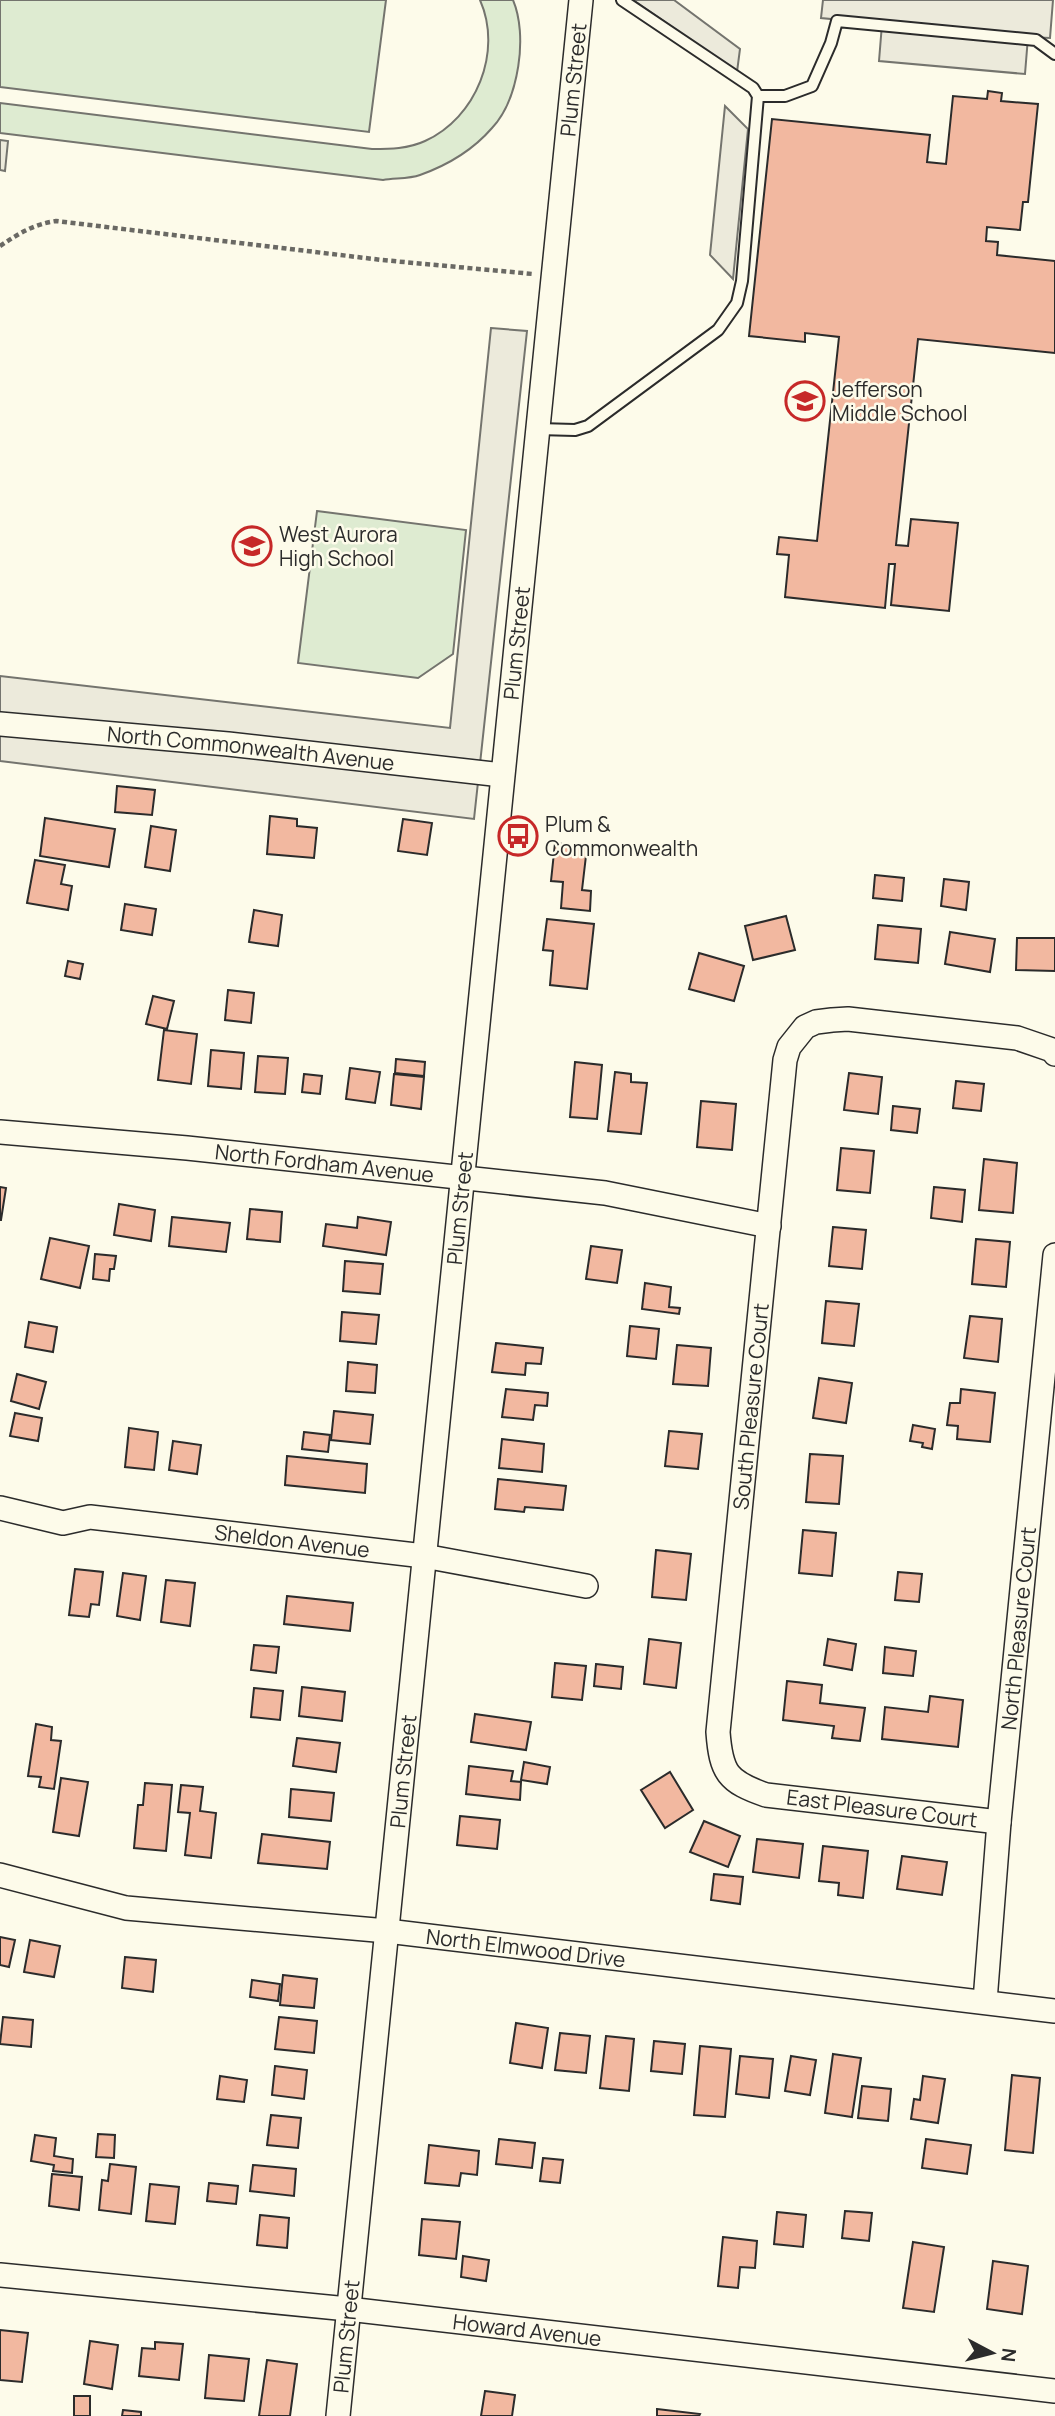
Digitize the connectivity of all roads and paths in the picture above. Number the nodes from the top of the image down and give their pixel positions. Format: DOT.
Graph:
graph roads {
  1 [pos="581,0"];
  2 [pos="622,0"];
  3 [pos="1055,54"];
  4 [pos="758,96"];
  5 [pos="0,246"];
  6 [pos="536,274"];
  7 [pos="537,429"];
  8 [pos="0,724"];
  9 [pos="502,775"];
  10 [pos="1055,1054"];
  11 [pos="0,1132"];
  12 [pos="462,1177"];
  13 [pos="769,1226"];
  14 [pos="1055,1255"];
  15 [pos="0,1508"];
  16 [pos="424,1556"];
  17 [pos="586,1586"];
  18 [pos="766,1795"];
  19 [pos="999,1822"];
  20 [pos="0,1875"];
  21 [pos="387,1931"];
  22 [pos="985,2001"];
  23 [pos="1055,2011"];
  24 [pos="0,2275"];
  25 [pos="348,2309"];
  26 [pos="1055,2391"];
  27 [pos="338,2416"];
  1 -- 7 [label="street, Plum Street"];
  2 -- 4 [label="lane"];
  3 -- 4 [label="lane"];
  4 -- 7 [label="lane"];
  5 -- 6 [label="path"];
  7 -- 9 [label="street, Plum Street"];
  8 -- 9 [label="street, North Commonwealth Avenue"];
  9 -- 12 [label="street, Plum Street"];
  10 -- 13 [label="street, South Pleasure Court"];
  11 -- 12 [label="street, North Fordham Avenue"];
  12 -- 13 [label="street, North Fordham Avenue"];
  12 -- 16 [label="street, Plum Street"];
  13 -- 18 [label="street, South Pleasure Court"];
  14 -- 19 [label="street, North Pleasure Court"];
  15 -- 16 [label="street, Sheldon Avenue"];
  16 -- 17 [label="street, Sheldon Avenue"];
  16 -- 21 [label="street, Plum Street"];
  18 -- 19 [label="street, East Pleasure Court"];
  19 -- 22 [label="street, North Pleasure Court"];
  20 -- 21 [label="street, North Elmwood Drive"];
  21 -- 22 [label="street, North Elmwood Drive"];
  21 -- 25 [label="street, Plum Street"];
  22 -- 23 [label="street, North Elmwood Drive"];
  24 -- 25 [label="street, Howard Avenue"];
  25 -- 26 [label="street, Howard Avenue"];
  25 -- 27 [label="street, Plum Street"];
}
